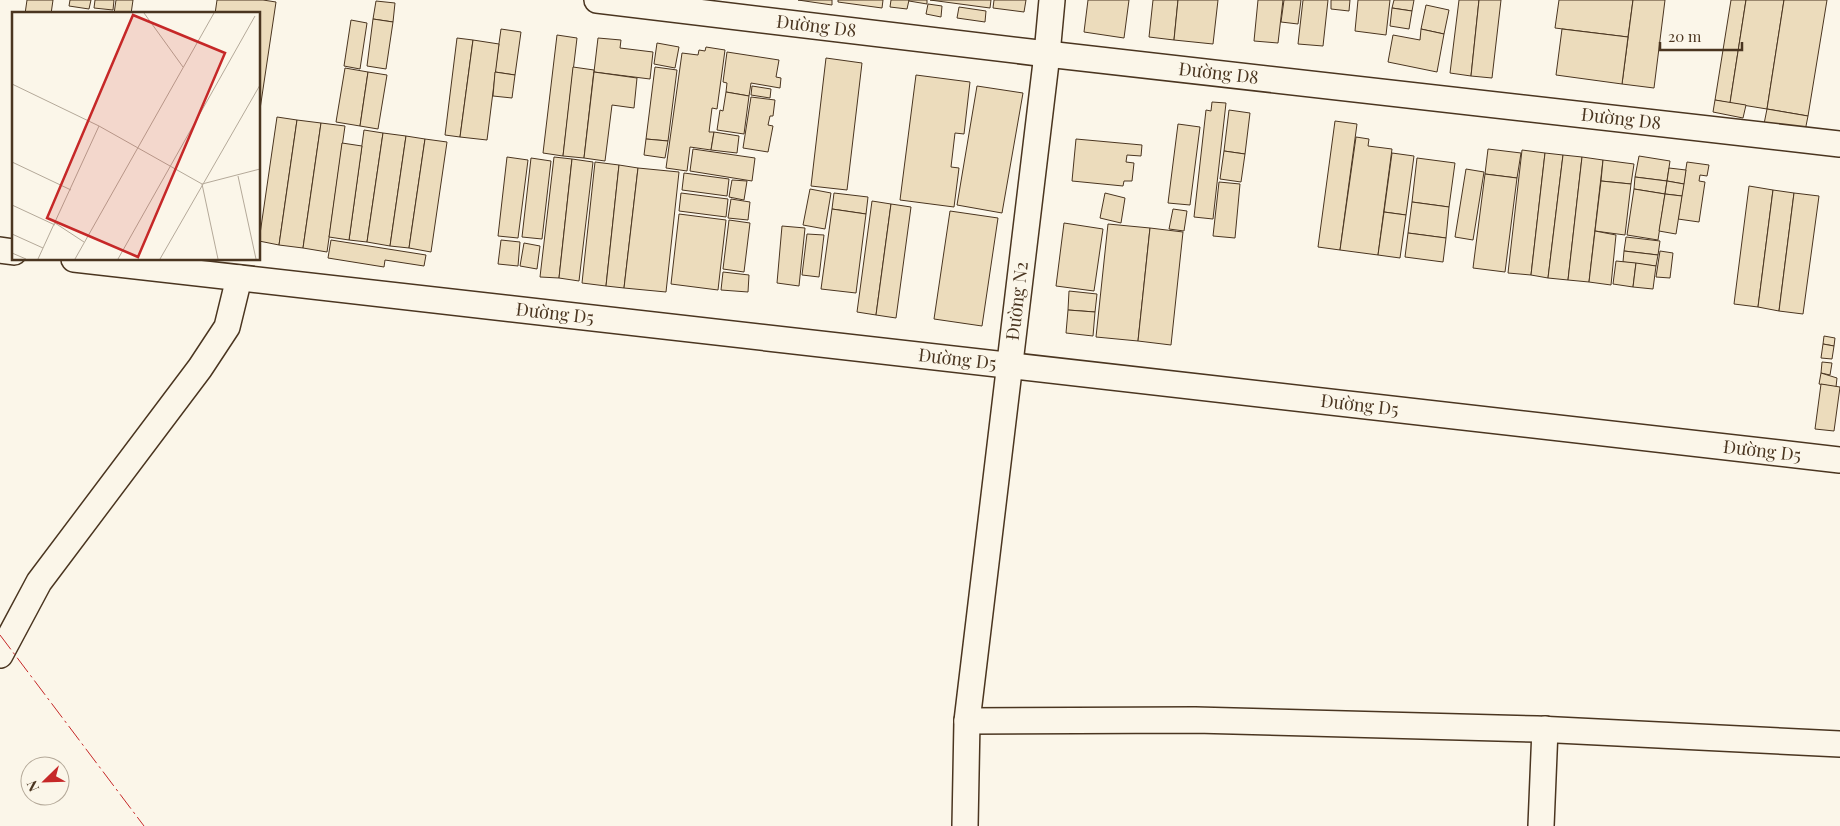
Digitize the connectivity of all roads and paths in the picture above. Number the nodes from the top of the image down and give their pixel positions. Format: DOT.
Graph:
graph roads {
  1 [pos="597,0"];
  2 [pos="1052,0"];
  3 [pos="1047,54"];
  4 [pos="1840,144"];
  5 [pos="83,260"];
  6 [pos="239,278"];
  7 [pos="1009,366"];
  8 [pos="1840,460"];
  9 [pos="0,655"];
  10 [pos="967,721"];
  11 [pos="1545,729"];
  12 [pos="1840,744"];
  13 [pos="965,826"];
  14 [pos="1541,826"];
  1 -- 3 [label="street, Đường D8"];
  2 -- 3 [label="street, Đường N2"];
  3 -- 4 [label="street, Đường D8"];
  3 -- 7 [label="street, Đường N2"];
  5 -- 6 [label="street, Đường D5"];
  6 -- 7 [label="street, Đường D5"];
  6 -- 9 [label="street"];
  7 -- 8 [label="street, Đường D5"];
  7 -- 10 [label="street, Đường N2"];
  10 -- 11 [label="street"];
  10 -- 13 [label="street, Đường N2"];
  11 -- 12 [label="street"];
  11 -- 14 [label="street"];
}
